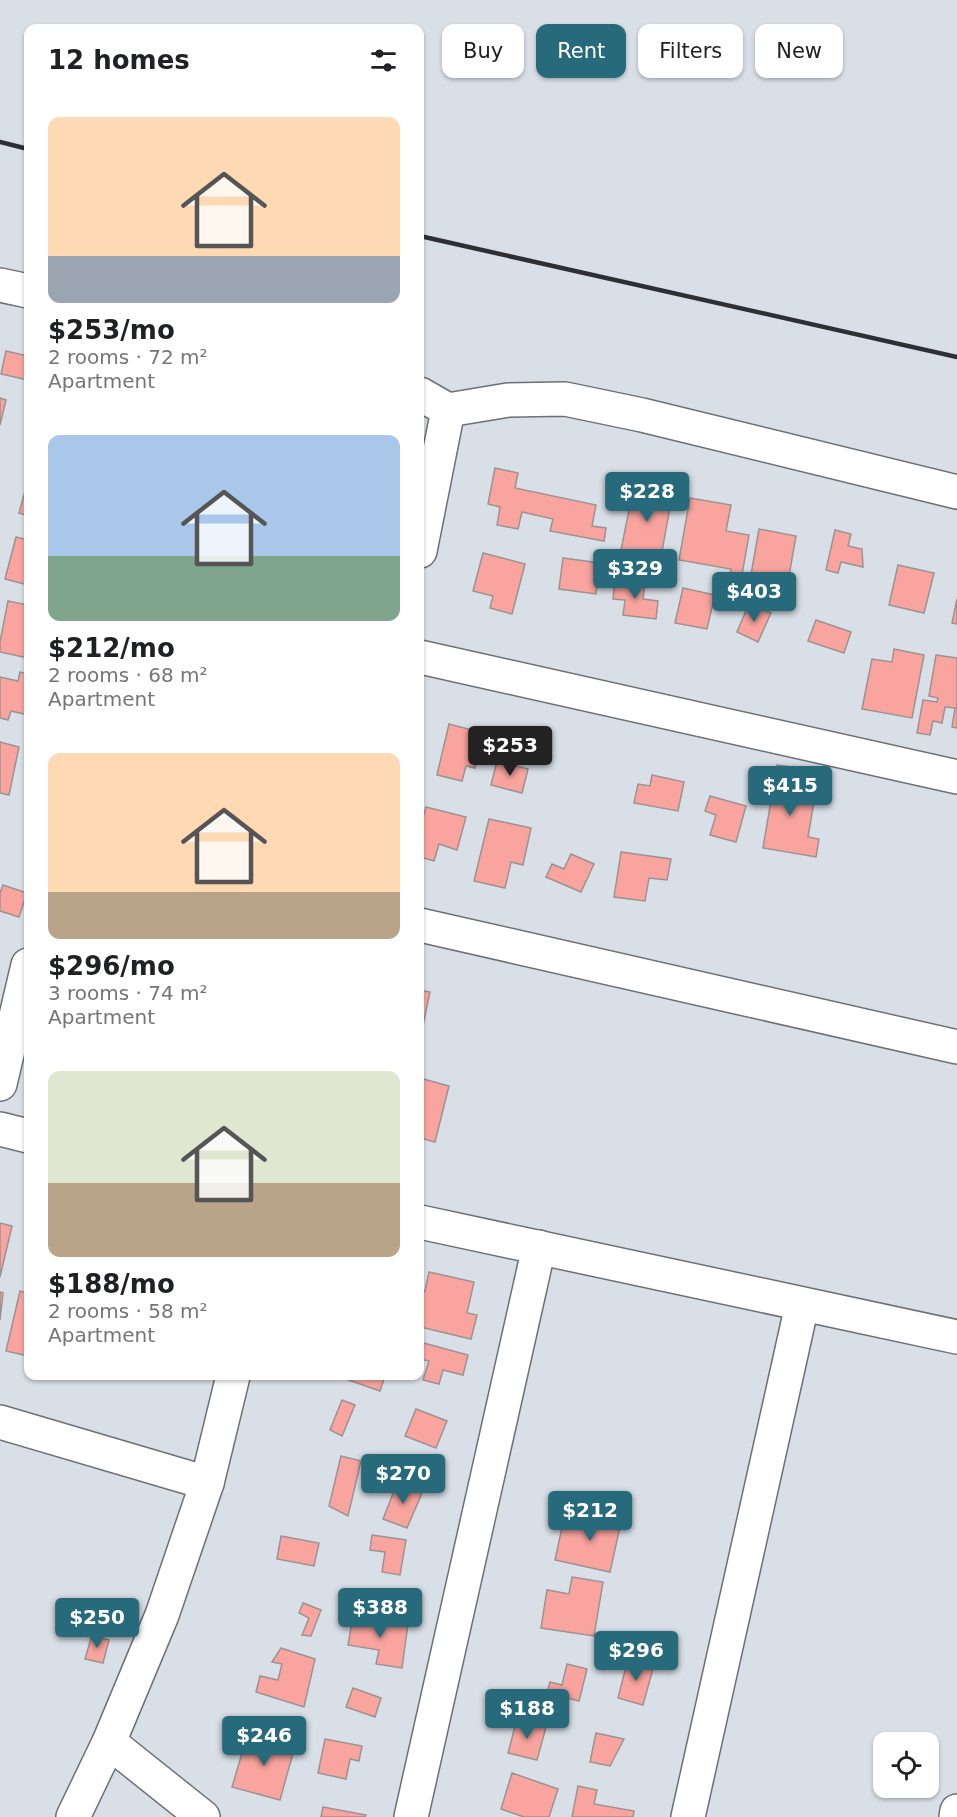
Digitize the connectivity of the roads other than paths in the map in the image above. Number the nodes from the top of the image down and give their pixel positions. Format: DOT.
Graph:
graph roads {
  1 [pos="0,285"];
  2 [pos="24,290"];
  3 [pos="424,396"];
  4 [pos="448,410"];
  5 [pos="957,492"];
  6 [pos="424,531"];
  7 [pos="424,658"];
  8 [pos="957,777"];
  9 [pos="424,926"];
  10 [pos="24,981"];
  11 [pos="957,1047"];
  12 [pos="0,1084"];
  13 [pos="0,1129"];
  14 [pos="24,1135"];
  15 [pos="424,1223"];
  16 [pos="539,1247"];
  17 [pos="802,1305"];
  18 [pos="957,1337"];
  19 [pos="232,1380"];
  20 [pos="0,1422"];
  21 [pos="207,1483"];
  22 [pos="109,1742"];
  23 [pos="957,1811"];
  24 [pos="72,1817"];
  25 [pos="203,1817"];
  26 [pos="411,1817"];
  27 [pos="688,1817"];
  28 [pos="956,1817"];
  1 -- 2 [label="street"];
  3 -- 4 [label="street"];
  4 -- 5 [label="street"];
  4 -- 6 [label="street"];
  7 -- 8 [label="street"];
  9 -- 11 [label="street"];
  10 -- 12 [label="street"];
  13 -- 14 [label="street"];
  15 -- 16 [label="street"];
  16 -- 17 [label="street"];
  16 -- 26 [label="street"];
  17 -- 18 [label="street"];
  17 -- 27 [label="street"];
  19 -- 21 [label="street"];
  20 -- 21 [label="street"];
  21 -- 22 [label="street"];
  22 -- 24 [label="street"];
  22 -- 25 [label="street"];
  23 -- 28 [label="street"];
}
